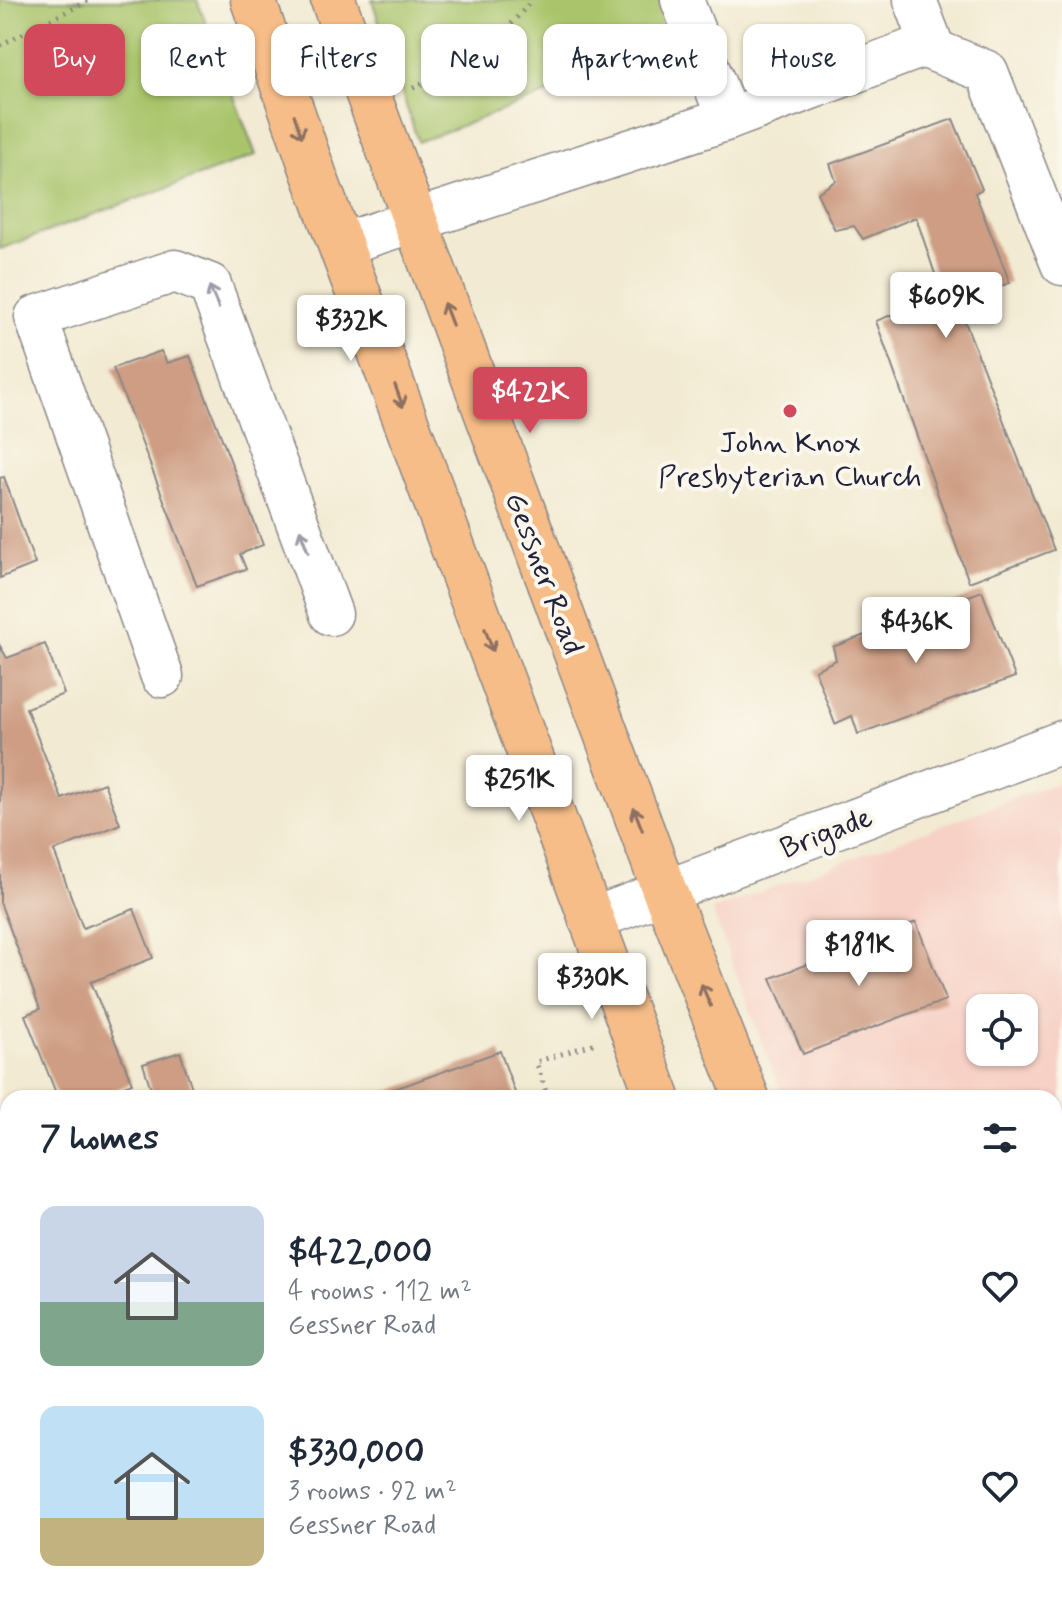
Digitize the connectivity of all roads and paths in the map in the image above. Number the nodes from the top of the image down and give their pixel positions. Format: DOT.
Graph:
graph roads {
  1 [pos="90,0"];
  2 [pos="253,0"];
  3 [pos="333,0"];
  4 [pos="532,0"];
  5 [pos="682,0"];
  6 [pos="915,0"];
  7 [pos="0,45"];
  8 [pos="934,50"];
  9 [pos="413,88"];
  10 [pos="728,119"];
  11 [pos="413,221"];
  12 [pos="343,244"];
  13 [pos="1062,264"];
  14 [pos="331,614"];
  15 [pos="162,676"];
  16 [pos="1062,742"];
  17 [pos="665,892"];
  18 [pos="590,920"];
  19 [pos="597,1043"];
  20 [pos="545,1090"];
  21 [pos="655,1090"];
  22 [pos="744,1090"];
  1 -- 7 [label="path"];
  2 -- 12 [label="main road, one-way"];
  3 -- 11 [label="main road, Gessner Road"];
  4 -- 9 [label="path"];
  5 -- 10 [label="street"];
  6 -- 8 [label="street"];
  8 -- 10 [label="street"];
  8 -- 13 [label="street"];
  10 -- 11 [label="street"];
  11 -- 12 [label="street"];
  17 -- 11 [label="main road, Gessner Road, one-way"];
  12 -- 18 [label="main road, one-way"];
  14 -- 15 [label="street, one-way"];
  16 -- 17 [label="street, Brigade"];
  17 -- 18 [label="street, Brigade"];
  22 -- 17 [label="main road, Gessner Road, one-way"];
  18 -- 21 [label="main road"];
  19 -- 20 [label="path"];
}
